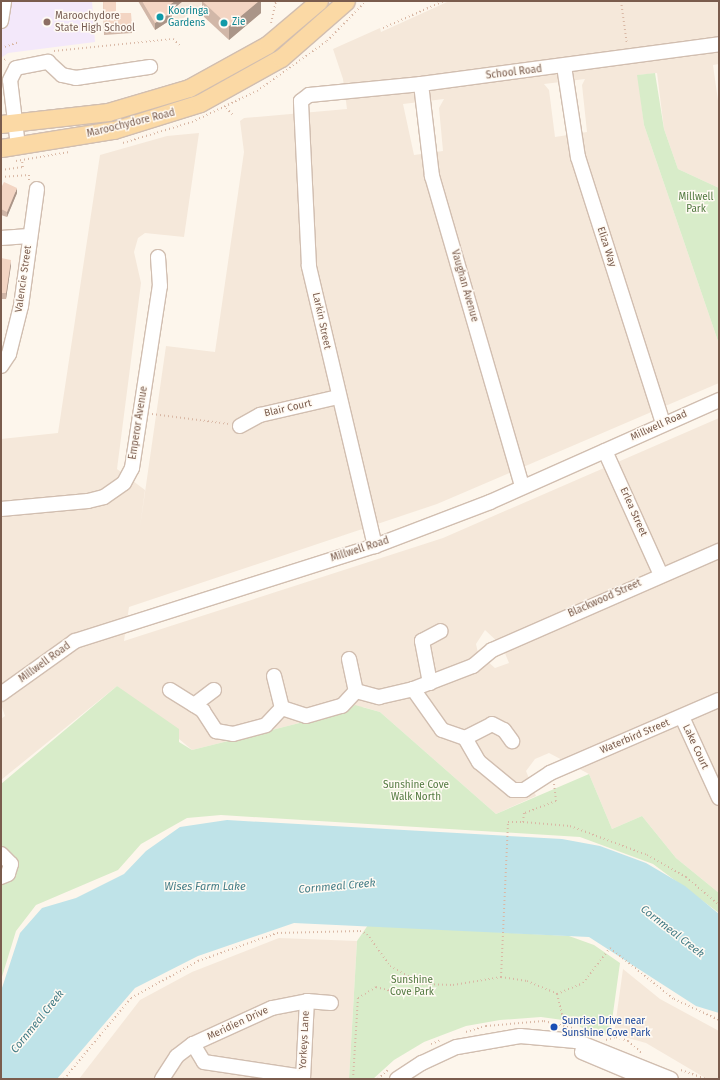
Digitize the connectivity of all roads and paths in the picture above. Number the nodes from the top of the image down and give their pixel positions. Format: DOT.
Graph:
graph roads {
  1 [pos="4,1"];
  2 [pos="276,1"];
  3 [pos="319,1"];
  4 [pos="346,1"];
  5 [pos="444,1"];
  6 [pos="621,1"];
  7 [pos="1,21"];
  8 [pos="271,24"];
  9 [pos="383,28"];
  10 [pos="19,42"];
  11 [pos="719,44"];
  12 [pos="180,45"];
  13 [pos="1,48"];
  14 [pos="47,52"];
  15 [pos="10,57"];
  16 [pos="628,58"];
  17 [pos="1,62"];
  18 [pos="564,66"];
  19 [pos="150,67"];
  20 [pos="6,76"];
  21 [pos="421,84"];
  22 [pos="309,95"];
  23 [pos="226,108"];
  24 [pos="233,115"];
  25 [pos="8,123"];
  26 [pos="14,152"];
  27 [pos="1,170"];
  28 [pos="1,177"];
  29 [pos="37,189"];
  30 [pos="30,236"];
  31 [pos="1,238"];
  32 [pos="158,257"];
  33 [pos="1,366"];
  34 [pos="338,397"];
  35 [pos="719,400"];
  36 [pos="140,413"];
  37 [pos="663,424"];
  38 [pos="240,426"];
  39 [pos="605,451"];
  40 [pos="522,485"];
  41 [pos="1,509"];
  42 [pos="375,546"];
  43 [pos="719,550"];
  44 [pos="660,574"];
  45 [pos="441,631"];
  46 [pos="349,659"];
  47 [pos="274,676"];
  48 [pos="430,683"];
  49 [pos="414,689"];
  50 [pos="170,690"];
  51 [pos="214,690"];
  52 [pos="356,690"];
  53 [pos="1,694"];
  54 [pos="719,700"];
  55 [pos="194,705"];
  56 [pos="282,708"];
  57 [pos="682,717"];
  58 [pos="465,738"];
  59 [pos="512,741"];
  60 [pos="550,773"];
  61 [pos="719,798"];
  62 [pos="523,822"];
  63 [pos="1,854"];
  64 [pos="1,878"];
  65 [pos="719,905"];
  66 [pos="501,977"];
  67 [pos="422,984"];
  68 [pos="557,994"];
  69 [pos="307,1001"];
  70 [pos="331,1003"];
  71 [pos="719,1020"];
  72 [pos="565,1025"];
  73 [pos="535,1037"];
  74 [pos="193,1044"];
  75 [pos="609,1052"];
  76 [pos="303,1078"];
  77 [pos="64,1079"];
  78 [pos="162,1079"];
  79 [pos="353,1079"];
  80 [pos="397,1079"];
  81 [pos="645,1079"];
  82 [pos="671,1079"];
  1 -- 7 [label="street"];
  2 -- 8 [label="path"];
  3 -- 25 [label="main road, Maroochydore Road"];
  4 -- 26 [label="main road, Maroochydore Road"];
  5 -- 9 [label="path"];
  6 -- 16 [label="path"];
  10 -- 13 [label="path"];
  11 -- 16 [label="street, School Road"];
  12 -- 14 [label="path"];
  15 -- 17 [label="path"];
  16 -- 18 [label="street, School Road"];
  18 -- 21 [label="street, School Road"];
  18 -- 37 [label="street, Eliza Way"];
  19 -- 20 [label="street"];
  20 -- 25 [label="street"];
  21 -- 22 [label="street, School Road"];
  21 -- 40 [label="street, Vaughan Avenue"];
  22 -- 34 [label="street, Larkin Street"];
  23 -- 24 [label="path"];
  25 -- 26 [label="street"];
  26 -- 27 [label="path"];
  28 -- 29 [label="path"];
  29 -- 30 [label="street, Valencie Street"];
  30 -- 31 [label="street"];
  30 -- 33 [label="street, Valencie Street"];
  32 -- 36 [label="street, Emperor Avenue"];
  34 -- 38 [label="street, Blair Court"];
  34 -- 42 [label="street, Larkin Street"];
  35 -- 37 [label="street, Millwell Road"];
  36 -- 38 [label="path"];
  36 -- 41 [label="street, Emperor Avenue"];
  37 -- 39 [label="street, Millwell Road"];
  39 -- 40 [label="street, Millwell Road"];
  39 -- 44 [label="street, Erlea Street"];
  40 -- 42 [label="street, Millwell Road"];
  42 -- 53 [label="street, Millwell Road"];
  43 -- 44 [label="street, Blackwood Street"];
  44 -- 48 [label="street, Blackwood Street"];
  45 -- 48 [label="street"];
  46 -- 52 [label="street"];
  47 -- 56 [label="street"];
  48 -- 49 [label="street, Blackwood Street"];
  49 -- 52 [label="street, Blackwood Street"];
  49 -- 58 [label="street"];
  50 -- 55 [label="street"];
  51 -- 55 [label="street"];
  52 -- 56 [label="street"];
  54 -- 57 [label="street, Waterbird Street"];
  55 -- 56 [label="street"];
  57 -- 60 [label="street, Waterbird Street"];
  57 -- 61 [label="street, Lake Court"];
  58 -- 59 [label="street"];
  58 -- 60 [label="street, Waterbird Street"];
  60 -- 62 [label="path"];
  62 -- 65 [label="path"];
  62 -- 66 [label="path"];
  63 -- 64 [label="street"];
  66 -- 67 [label="path"];
  66 -- 68 [label="path"];
  67 -- 77 [label="path"];
  67 -- 79 [label="path"];
  68 -- 71 [label="path"];
  68 -- 72 [label="path"];
  69 -- 70 [label="street, Meridien Drive"];
  69 -- 74 [label="street, Meridien Drive"];
  69 -- 76 [label="street, Yorkeys Lane"];
  73 -- 75 [label="street"];
  73 -- 80 [label="street"];
  73 -- 81 [label="street"];
  74 -- 76 [label="street"];
  74 -- 78 [label="street, Meridien Drive"];
  75 -- 81 [label="street"];
  75 -- 82 [label="street"];
}
